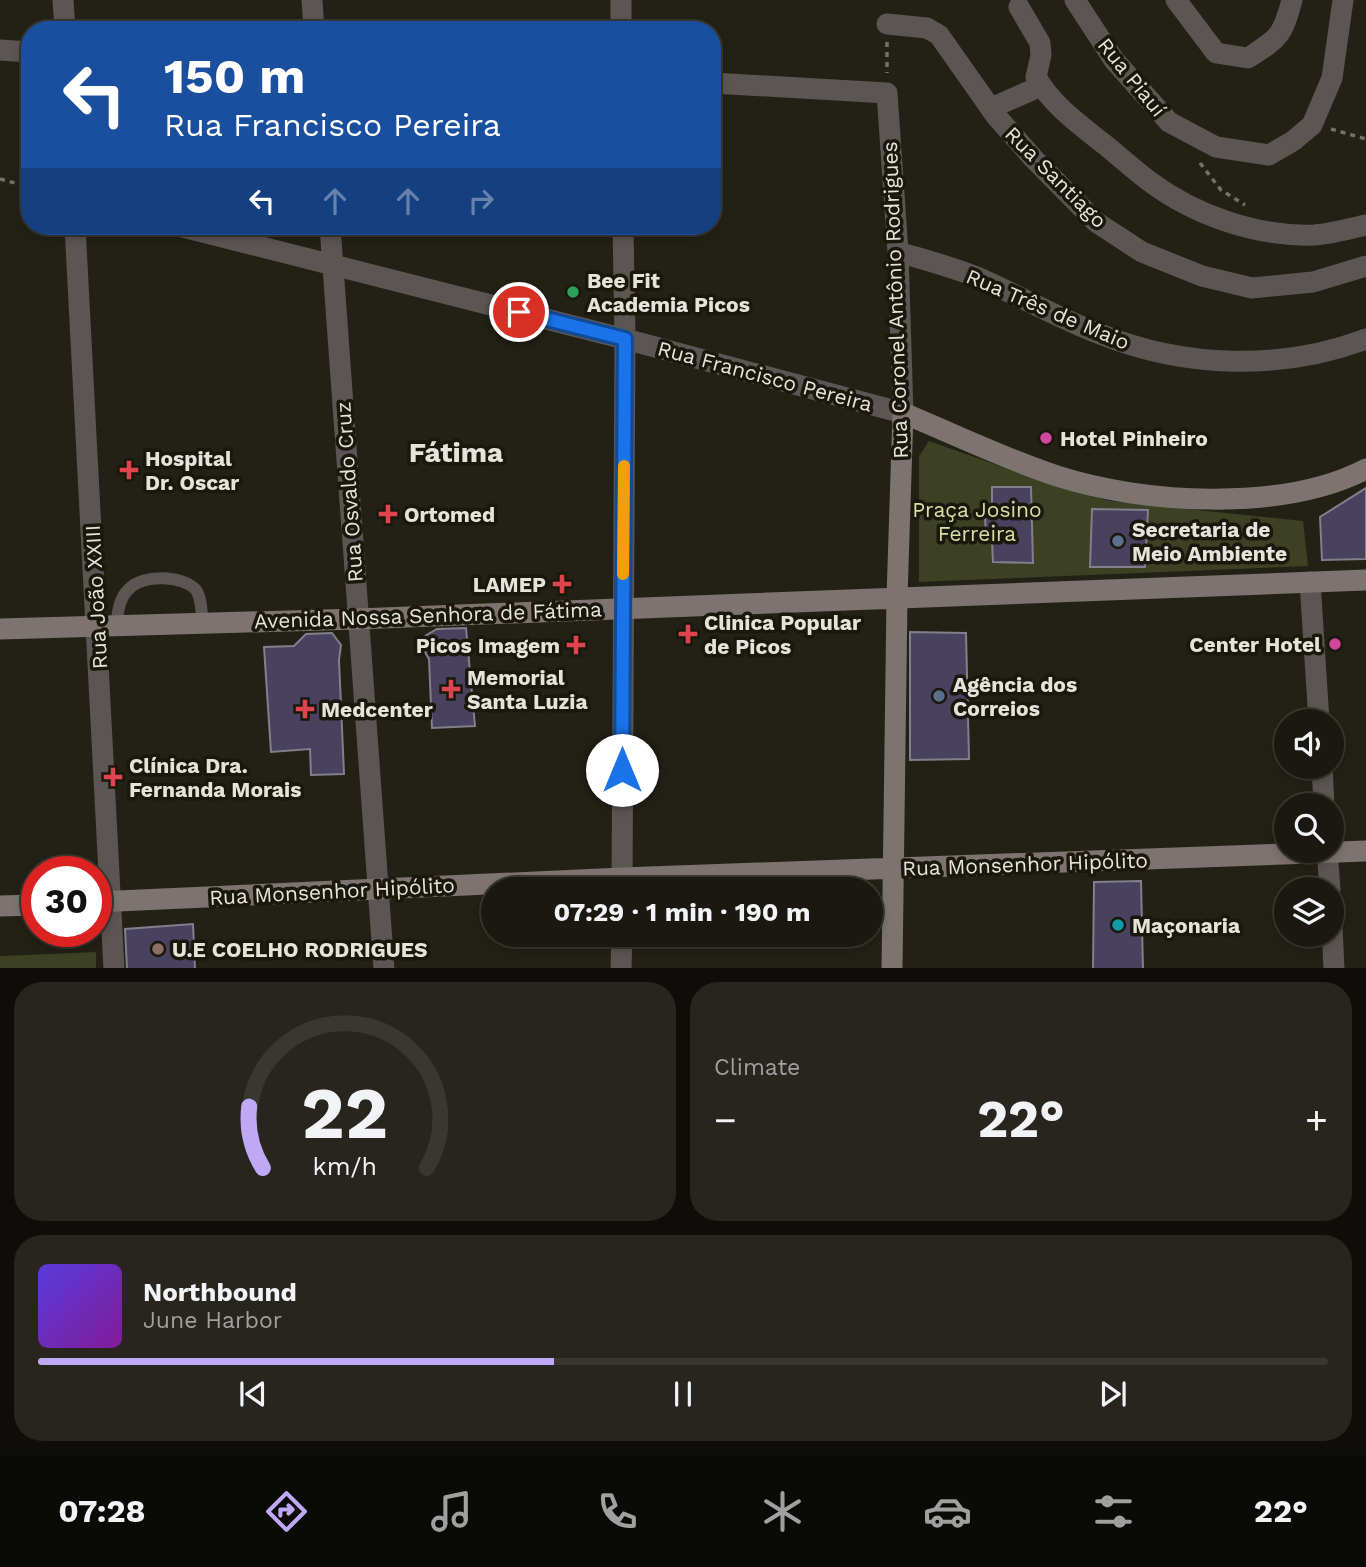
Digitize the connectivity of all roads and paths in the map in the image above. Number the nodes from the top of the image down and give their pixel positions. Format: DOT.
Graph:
graph roads {
  1 [pos="64,0"];
  2 [pos="312,0"];
  3 [pos="621,0"];
  4 [pos="1075,0"];
  5 [pos="1176,0"];
  6 [pos="1292,0"];
  7 [pos="1343,0"];
  8 [pos="1019,7"];
  9 [pos="65,21"];
  10 [pos="313,21"];
  11 [pos="621,21"];
  12 [pos="887,24"];
  13 [pos="0,50"];
  14 [pos="21,51"];
  15 [pos="721,84"];
  16 [pos="1041,86"];
  17 [pos="887,93"];
  18 [pos="991,108"];
  19 [pos="1312,125"];
  20 [pos="1366,139"];
  21 [pos="1196,158"];
  22 [pos="0,179"];
  23 [pos="21,185"];
  24 [pos="1254,211"];
  25 [pos="1366,225"];
  26 [pos="76,235"];
  27 [pos="215,235"];
  28 [pos="331,235"];
  29 [pos="623,235"];
  30 [pos="898,252"];
  31 [pos="333,264"];
  32 [pos="1366,266"];
  33 [pos="625,339"];
  34 [pos="1366,339"];
  35 [pos="903,413"];
  36 [pos="1366,469"];
  37 [pos="1366,580"];
  38 [pos="1310,582"];
  39 [pos="897,597"];
  40 [pos="623,608"];
  41 [pos="357,619"];
  42 [pos="203,623"];
  43 [pos="107,625"];
  44 [pos="0,629"];
  45 [pos="1318,709"];
  46 [pos="1344,851"];
  47 [pos="1366,851"];
  48 [pos="1274,853"];
  49 [pos="104,856"];
  50 [pos="892,870"];
  51 [pos="622,877"];
  52 [pos="747,877"];
  53 [pos="481,886"];
  54 [pos="378,888"];
  55 [pos="112,901"];
  56 [pos="21,905"];
  57 [pos="0,906"];
  58 [pos="111,947"];
  59 [pos="622,947"];
  60 [pos="1333,947"];
  61 [pos="114,968"];
  62 [pos="384,968"];
  63 [pos="621,968"];
  64 [pos="891,968"];
  65 [pos="1334,968"];
  1 -- 9 [label="street"];
  2 -- 10 [label="street"];
  3 -- 11 [label="street"];
  4 -- 19 [label="street, Rua Piauí"];
  5 -- 6 [label="street"];
  7 -- 19 [label="street, Rua Piauí"];
  8 -- 16 [label="street"];
  12 -- 17 [label="path"];
  12 -- 18 [label="street, Rua Santiago"];
  13 -- 14 [label="street"];
  15 -- 17 [label="street"];
  16 -- 18 [label="street"];
  16 -- 25 [label="street"];
  17 -- 30 [label="street, Rua Coronel Antônio Rodrigues"];
  18 -- 32 [label="street, Rua Santiago"];
  19 -- 20 [label="path"];
  21 -- 24 [label="path"];
  22 -- 23 [label="path"];
  26 -- 43 [label="street, Rua João XXIII"];
  27 -- 31 [label="street, Rua Francisco Pereira"];
  28 -- 31 [label="street, Rua Osvaldo Cruz"];
  29 -- 33 [label="street"];
  30 -- 34 [label="street, Rua Três de Maio"];
  30 -- 35 [label="street, Rua Coronel Antônio Rodrigues"];
  31 -- 33 [label="street, Rua Francisco Pereira"];
  31 -- 41 [label="street, Rua Osvaldo Cruz"];
  33 -- 35 [label="street, Rua Francisco Pereira"];
  33 -- 40 [label="street"];
  35 -- 36 [label="street"];
  35 -- 39 [label="street, Rua Coronel Antônio Rodrigues"];
  37 -- 38 [label="street"];
  38 -- 39 [label="street"];
  38 -- 45 [label="street"];
  39 -- 40 [label="street, Avenida Nossa Senhora de Fátima"];
  39 -- 50 [label="street, Rua Coronel Antônio Rodrigues"];
  40 -- 41 [label="street, Avenida Nossa Senhora de Fátima"];
  40 -- 51 [label="street"];
  41 -- 42 [label="street, Avenida Nossa Senhora de Fátima"];
  41 -- 54 [label="street, Rua Osvaldo Cruz"];
  42 -- 43 [label="street, Avenida Nossa Senhora de Fátima"];
  42 -- 43 [label="lane"];
  43 -- 44 [label="street, Avenida Nossa Senhora de Fátima"];
  43 -- 49 [label="street, Rua João XXIII"];
  46 -- 47 [label="street, Rua Monsenhor Hipólito"];
  48 -- 50 [label="street, Rua Monsenhor Hipólito"];
  50 -- 52 [label="street, Rua Monsenhor Hipólito"];
  50 -- 64 [label="street, Rua Coronel Antônio Rodrigues"];
  53 -- 54 [label="street, Rua Monsenhor Hipólito"];
  54 -- 55 [label="street, Rua Monsenhor Hipólito"];
  54 -- 62 [label="street, Rua Osvaldo Cruz"];
  56 -- 57 [label="street"];
  58 -- 61 [label="street, Rua João XXIII"];
  59 -- 63 [label="street"];
  60 -- 65 [label="street"];
}
